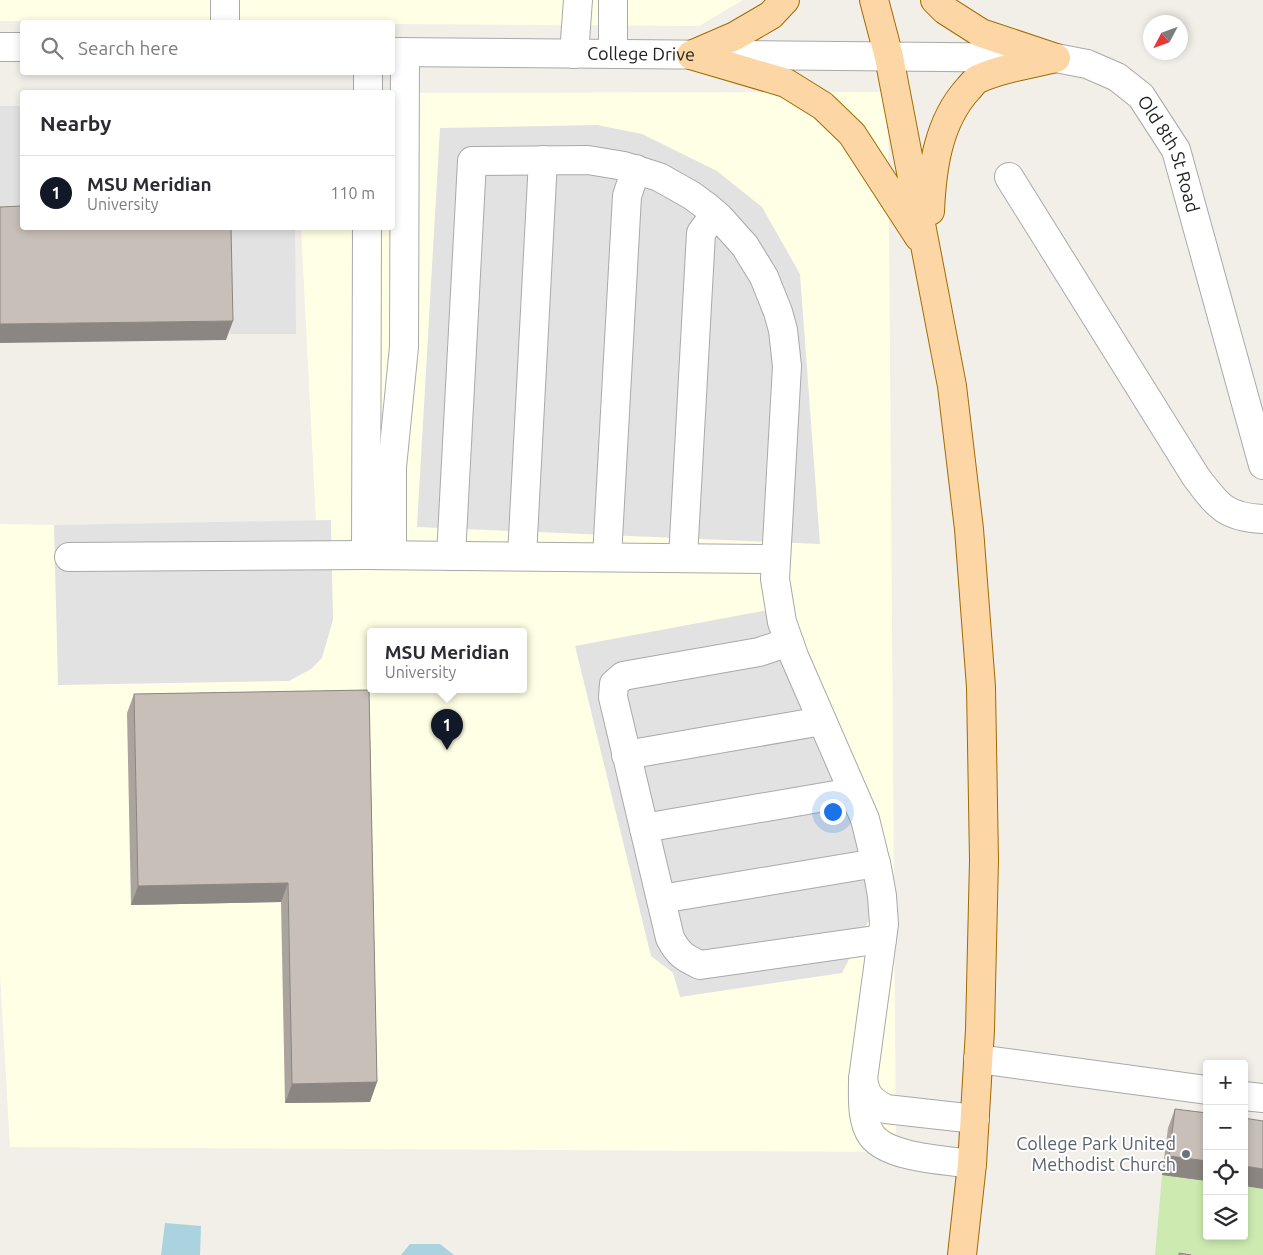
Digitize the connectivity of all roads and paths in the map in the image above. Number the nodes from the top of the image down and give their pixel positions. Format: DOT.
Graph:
graph roads {
  1 [pos="225,0"];
  2 [pos="578,0"];
  3 [pos="613,0"];
  4 [pos="785,0"];
  5 [pos="874,0"];
  6 [pos="935,0"];
  7 [pos="225,20"];
  8 [pos="0,47"];
  9 [pos="20,47"];
  10 [pos="399,52"];
  11 [pos="574,54"];
  12 [pos="613,54"];
  13 [pos="691,55"];
  14 [pos="890,57"];
  15 [pos="1056,58"];
  16 [pos="368,75"];
  17 [pos="368,90"];
  18 [pos="543,160"];
  19 [pos="636,169"];
  20 [pos="1009,177"];
  21 [pos="715,214"];
  22 [pos="367,230"];
  23 [pos="928,252"];
  24 [pos="1263,465"];
  25 [pos="1263,519"];
  26 [pos="379,555"];
  27 [pos="451,556"];
  28 [pos="522,556"];
  29 [pos="69,557"];
  30 [pos="608,557"];
  31 [pos="683,558"];
  32 [pos="776,559"];
  33 [pos="789,642"];
  34 [pos="822,721"];
  35 [pos="626,755"];
  36 [pos="853,792"];
  37 [pos="644,828"];
  38 [pos="876,863"];
  39 [pos="661,899"];
  40 [pos="882,939"];
  41 [pos="978,1059"];
  42 [pos="863,1079"];
  43 [pos="1203,1089"];
  44 [pos="1248,1096"];
  45 [pos="1263,1098"];
  46 [pos="975,1119"];
  47 [pos="972,1164"];
  48 [pos="962,1255"];
  1 -- 7 [label="street"];
  2 -- 11 [label="street"];
  3 -- 12 [label="street"];
  4 -- 13 [label="main road"];
  5 -- 14 [label="main road"];
  6 -- 15 [label="main road"];
  8 -- 9 [label="street"];
  10 -- 11 [label="street, College Drive"];
  10 -- 26 [label="street"];
  11 -- 12 [label="street, College Drive"];
  12 -- 13 [label="street, College Drive"];
  13 -- 14 [label="street, College Drive"];
  13 -- 23 [label="main road"];
  14 -- 15 [label="street, Old 8th St Road"];
  14 -- 23 [label="main road"];
  15 -- 23 [label="main road"];
  15 -- 24 [label="street, Old 8th St Road"];
  16 -- 17 [label="street"];
  18 -- 19 [label="street"];
  18 -- 27 [label="street"];
  18 -- 28 [label="street"];
  19 -- 21 [label="street"];
  19 -- 30 [label="street"];
  20 -- 25 [label="street"];
  21 -- 31 [label="street"];
  21 -- 32 [label="street"];
  22 -- 26 [label="street"];
  23 -- 41 [label="main road"];
  26 -- 27 [label="street"];
  26 -- 29 [label="street"];
  27 -- 28 [label="street"];
  28 -- 30 [label="street"];
  30 -- 31 [label="street"];
  31 -- 32 [label="street"];
  32 -- 33 [label="street"];
  33 -- 34 [label="street"];
  33 -- 35 [label="street"];
  34 -- 35 [label="street"];
  34 -- 36 [label="street"];
  35 -- 37 [label="street"];
  36 -- 37 [label="street"];
  36 -- 38 [label="street"];
  37 -- 39 [label="street"];
  38 -- 39 [label="street"];
  38 -- 40 [label="street"];
  39 -- 40 [label="street"];
  40 -- 42 [label="street"];
  41 -- 43 [label="street"];
  41 -- 46 [label="main road"];
  42 -- 46 [label="street"];
  42 -- 47 [label="street"];
  44 -- 45 [label="street"];
  46 -- 47 [label="main road"];
  47 -- 48 [label="main road"];
}
